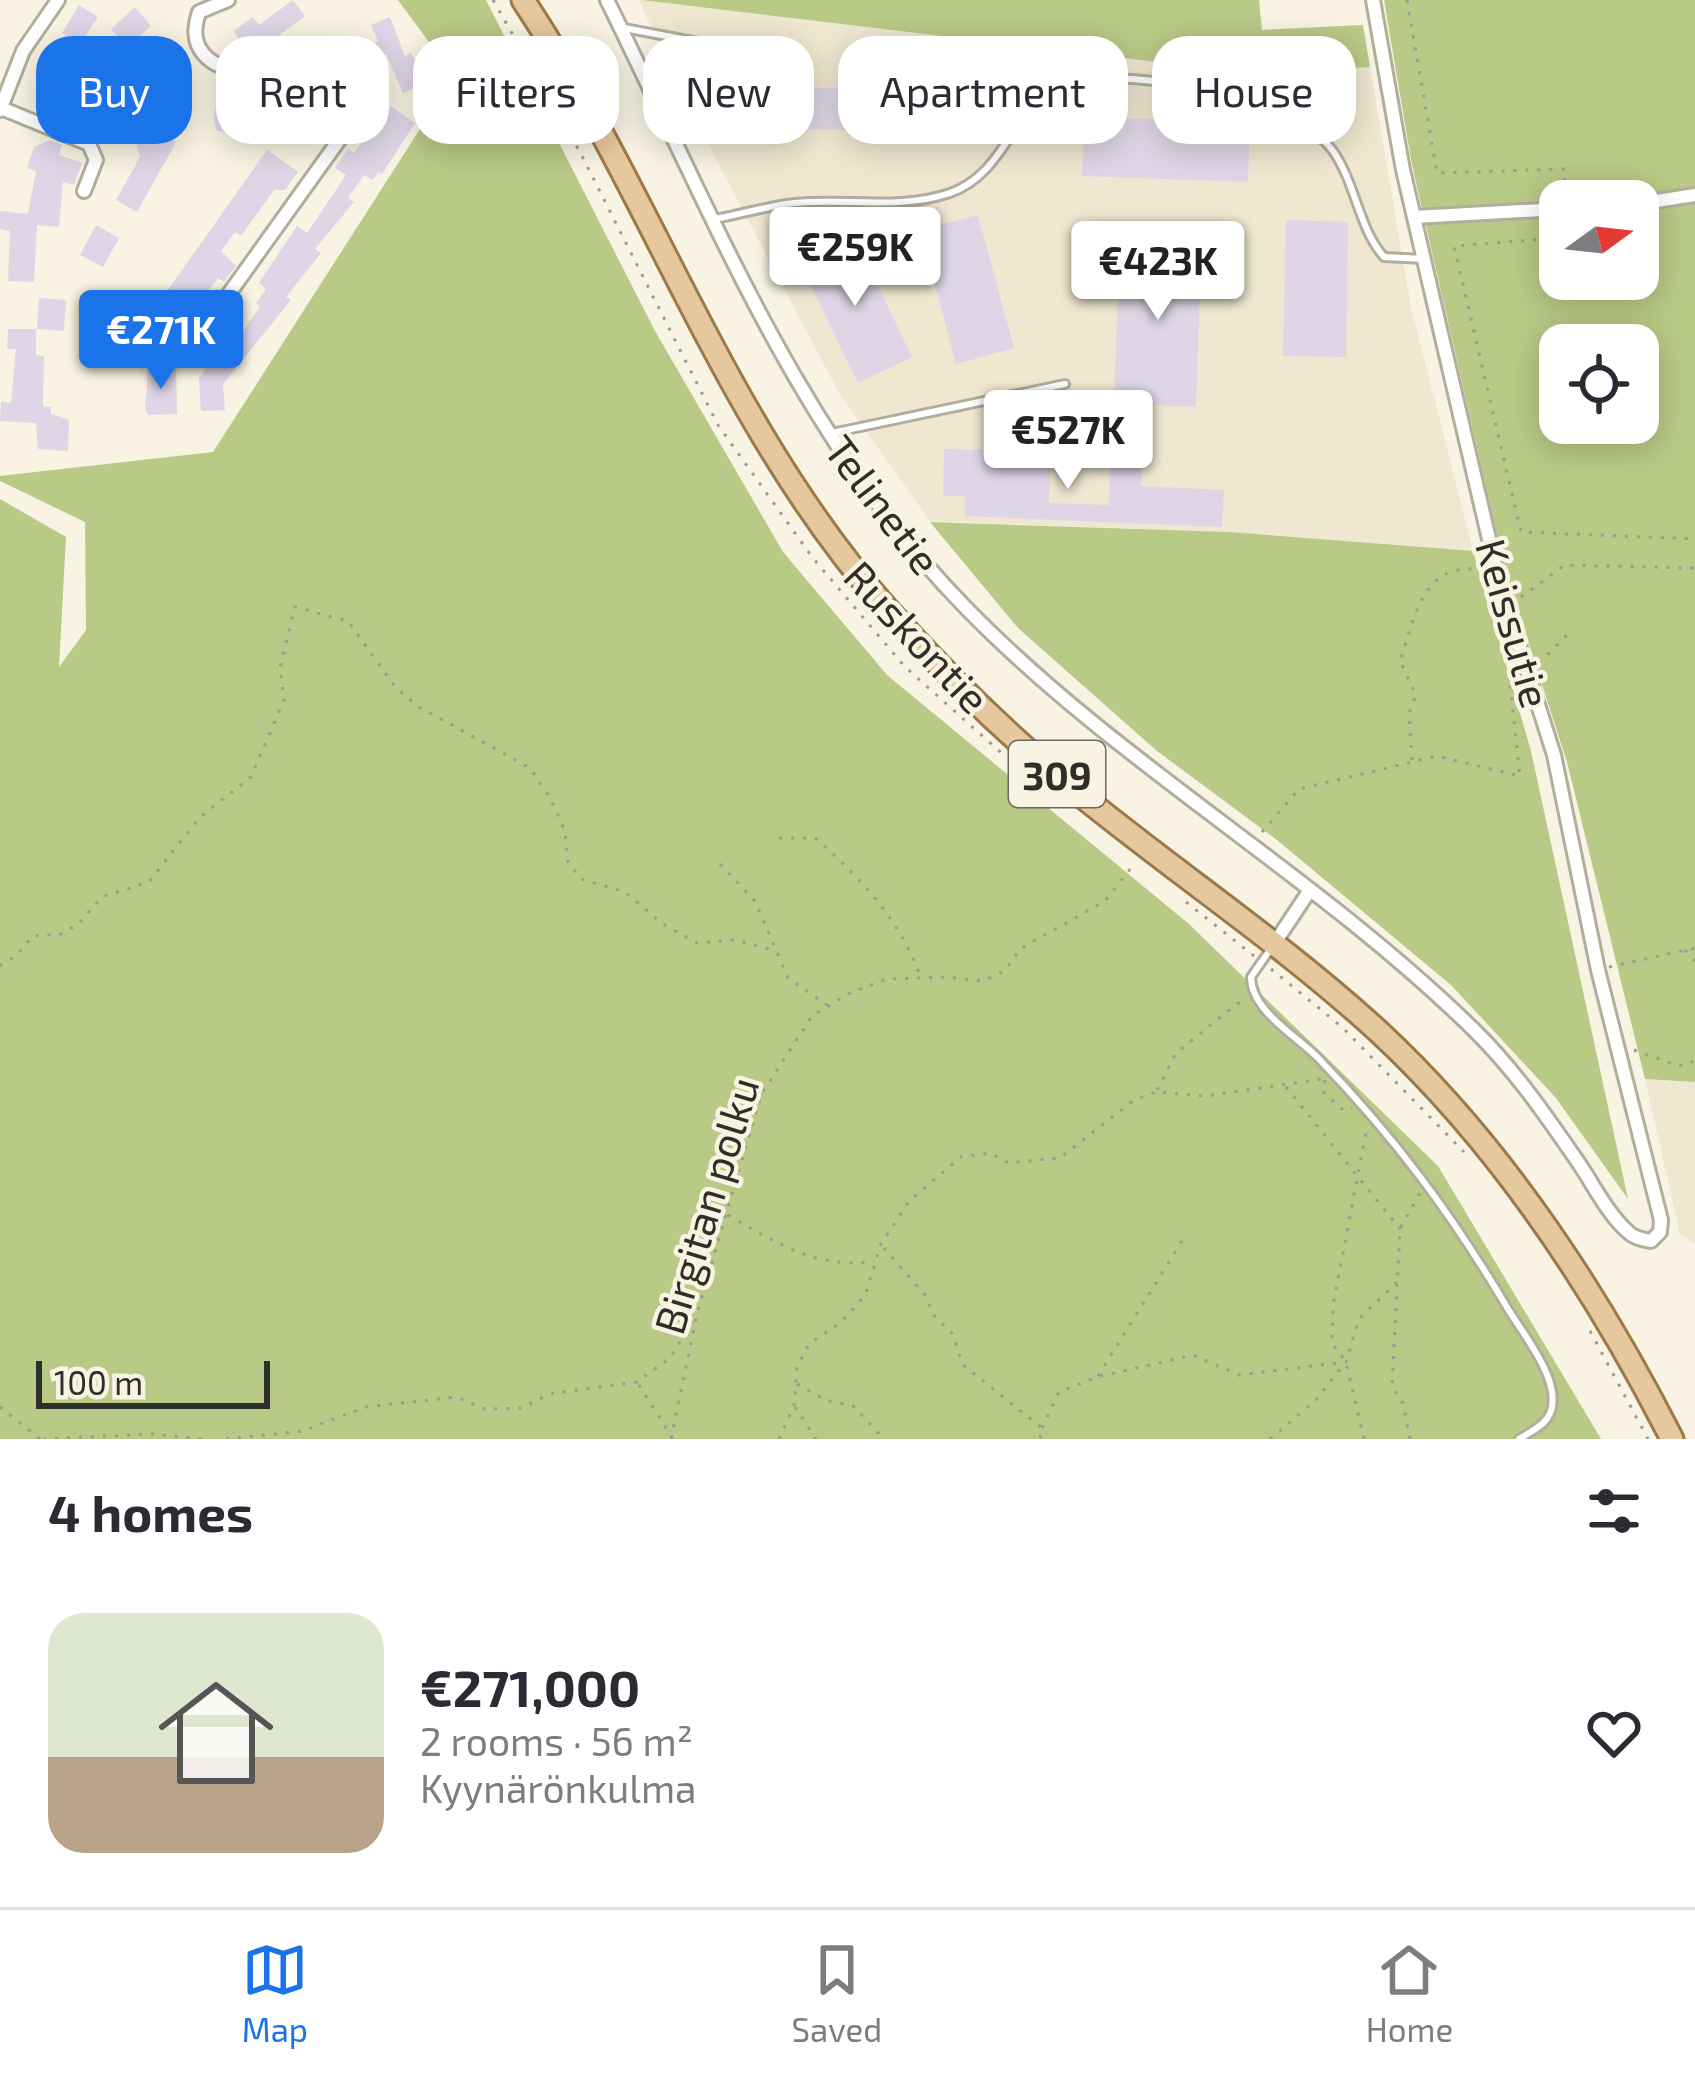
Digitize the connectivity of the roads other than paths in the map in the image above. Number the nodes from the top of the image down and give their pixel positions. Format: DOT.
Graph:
graph roads {
  1 [pos="58,0"];
  2 [pos="228,0"];
  3 [pos="523,0"];
  4 [pos="607,0"];
  5 [pos="1373,0"];
  6 [pos="620,27"];
  7 [pos="668,36"];
  8 [pos="1,109"];
  9 [pos="84,191"];
  10 [pos="1695,195"];
  11 [pos="1659,201"];
  12 [pos="1539,210"];
  13 [pos="1414,217"];
  14 [pos="711,220"];
  15 [pos="1424,260"];
  16 [pos="185,356"];
  17 [pos="1065,384"];
  18 [pos="829,433"];
  19 [pos="1310,890"];
  20 [pos="1267,952"];
  21 [pos="1651,1241"];
  22 [pos="1520,1439"];
  23 [pos="1672,1439"];
  1 -- 8 [label="street"];
  2 -- 16 [label="street"];
  3 -- 20 [label="main road, Ruskontie / 309"];
  4 -- 6 [label="street, Telinetie"];
  5 -- 13 [label="street, Keissutie"];
  6 -- 7 [label="lane"];
  6 -- 14 [label="street, Telinetie"];
  8 -- 9 [label="street"];
  10 -- 11 [label="street"];
  12 -- 13 [label="street"];
  13 -- 15 [label="street, Keissutie"];
  14 -- 15 [label="lane"];
  14 -- 18 [label="street, Telinetie"];
  15 -- 21 [label="street, Keissutie"];
  17 -- 18 [label="lane"];
  18 -- 19 [label="street, Telinetie"];
  19 -- 20 [label="street"];
  19 -- 21 [label="street, Telinetie"];
  20 -- 22 [label="lane"];
  20 -- 23 [label="main road, Ruskontie / 309"];
}
